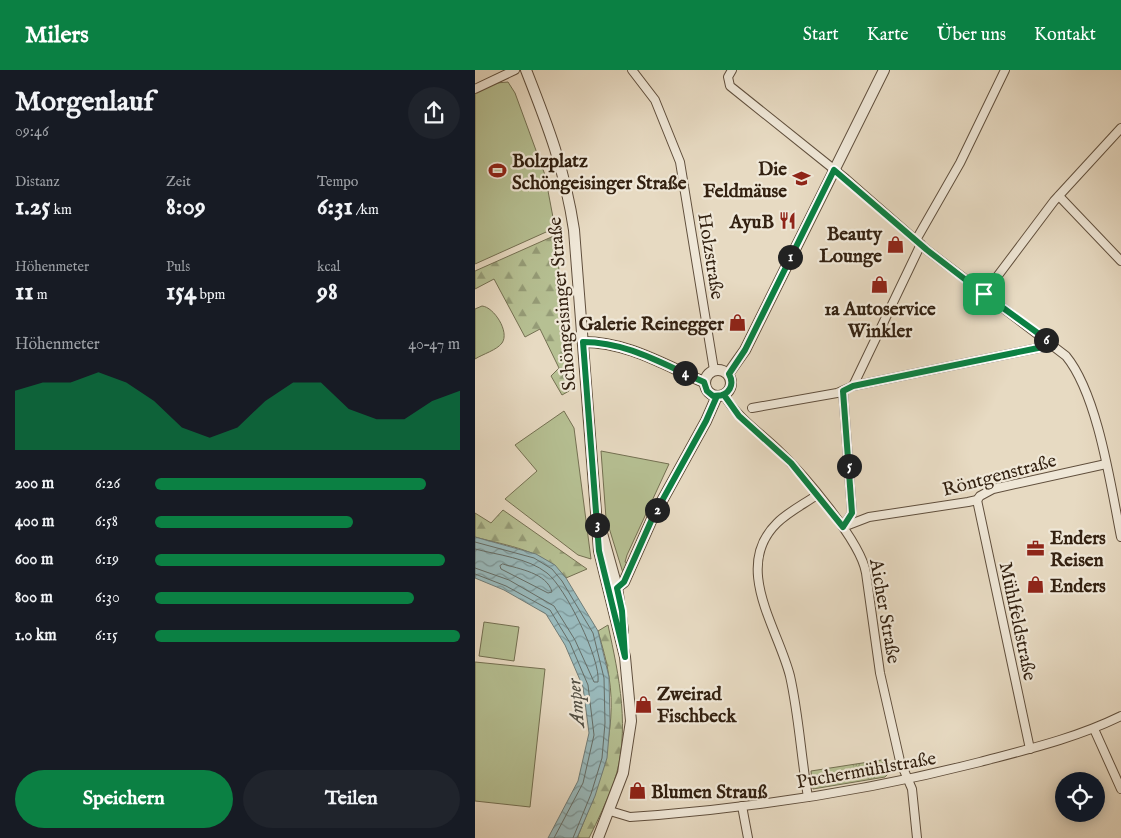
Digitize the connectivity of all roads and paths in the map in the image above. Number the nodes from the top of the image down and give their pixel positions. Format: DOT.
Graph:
graph roads {
  1 [pos="515,70"];
  2 [pos="526,70"];
  3 [pos="632,70"];
  4 [pos="732,70"];
  5 [pos="884,70"];
  6 [pos="1005,70"];
  7 [pos="475,89"];
  8 [pos="1121,128"];
  9 [pos="834,170"];
  10 [pos="1059,196"];
  11 [pos="919,242"];
  12 [pos="1121,261"];
  13 [pos="984,294"];
  14 [pos="583,342"];
  15 [pos="1050,342"];
  16 [pos="714,370"];
  17 [pos="729,374"];
  18 [pos="704,382"];
  19 [pos="853,386"];
  20 [pos="843,391"];
  21 [pos="721,396"];
  22 [pos="752,408"];
  23 [pos="1106,464"];
  24 [pos="817,495"];
  25 [pos="977,500"];
  26 [pos="596,512"];
  27 [pos="843,527"];
  28 [pos="1121,537"];
  29 [pos="617,588"];
  30 [pos="625,657"];
  31 [pos="1121,716"];
  32 [pos="1094,729"];
  33 [pos="1030,749"];
  34 [pos="908,781"];
  35 [pos="1121,789"];
  36 [pos="808,797"];
  37 [pos="742,806"];
  38 [pos="610,812"];
  39 [pos="598,838"];
  40 [pos="748,838"];
  41 [pos="917,838"];
  1 -- 7 [label="street"];
  2 -- 14 [label="street, Schöngeisinger Straße"];
  3 -- 16 [label="street, Holzstraße"];
  4 -- 9 [label="street"];
  5 -- 9 [label="street"];
  6 -- 11 [label="street"];
  8 -- 10 [label="street"];
  9 -- 11 [label="street"];
  9 -- 17 [label="street"];
  10 -- 12 [label="street"];
  10 -- 13 [label="street"];
  11 -- 13 [label="street"];
  11 -- 19 [label="street"];
  13 -- 15 [label="street"];
  14 -- 18 [label="street"];
  14 -- 26 [label="street, Schöngeisinger Straße"];
  15 -- 19 [label="street"];
  15 -- 23 [label="street"];
  16 -- 17 [label="street"];
  16 -- 18 [label="street"];
  17 -- 21 [label="street"];
  18 -- 21 [label="street"];
  19 -- 20 [label="street"];
  20 -- 22 [label="street"];
  20 -- 27 [label="street"];
  21 -- 24 [label="street, Aicher Straße"];
  21 -- 29 [label="street"];
  23 -- 25 [label="street, Röntgenstraße"];
  23 -- 28 [label="street"];
  24 -- 27 [label="street, Aicher Straße"];
  24 -- 36 [label="street"];
  25 -- 27 [label="street, Röntgenstraße"];
  25 -- 33 [label="street, Mühlfeldstraße"];
  26 -- 29 [label="street, Schöngeisinger Straße"];
  26 -- 30 [label="street, Schöngeisinger Straße"];
  27 -- 34 [label="street, Aicher Straße"];
  29 -- 30 [label="street, Schöngeisinger Straße"];
  30 -- 38 [label="street, Schöngeisinger Straße"];
  31 -- 32 [label="street, Puchermühlstraße"];
  32 -- 33 [label="street, Puchermühlstraße"];
  32 -- 35 [label="street"];
  33 -- 34 [label="street, Puchermühlstraße"];
  34 -- 36 [label="street, Puchermühlstraße"];
  34 -- 41 [label="street, Aicher Straße"];
  36 -- 37 [label="street, Puchermühlstraße"];
  37 -- 38 [label="street, Puchermühlstraße"];
  37 -- 40 [label="street"];
  38 -- 39 [label="street, Schöngeisinger Straße"];
}
